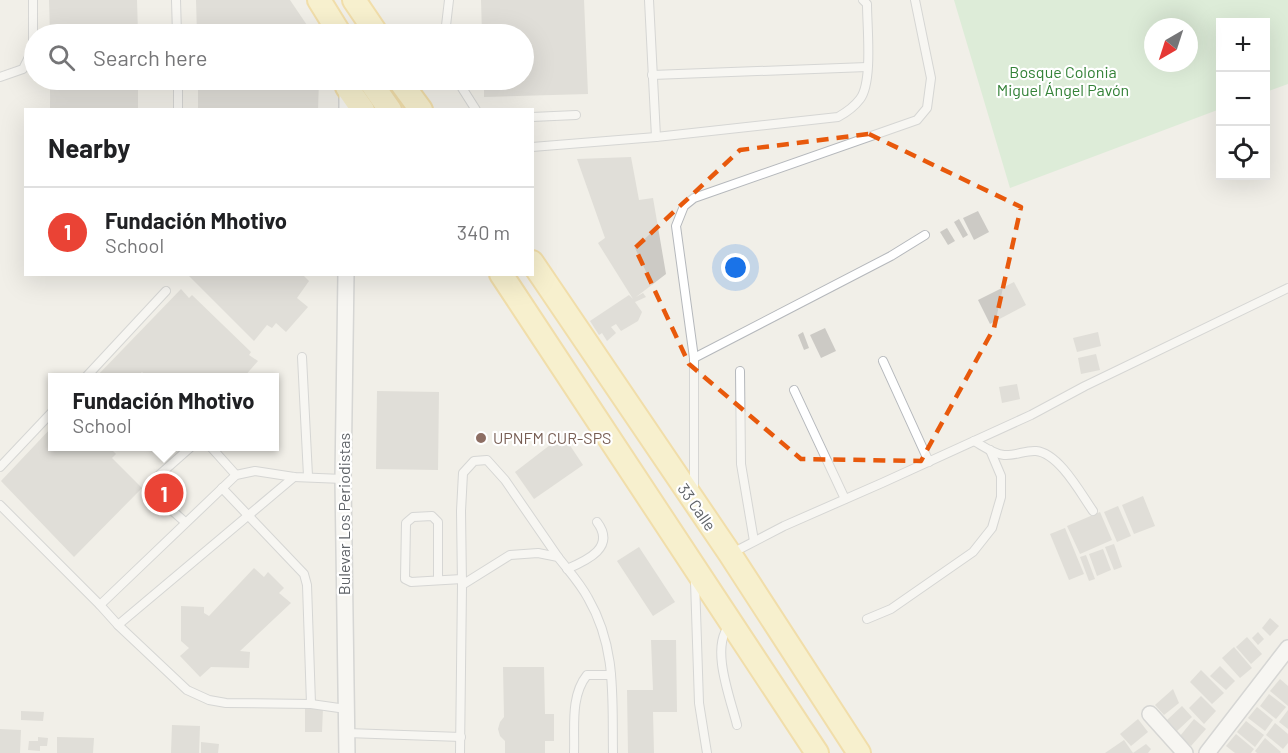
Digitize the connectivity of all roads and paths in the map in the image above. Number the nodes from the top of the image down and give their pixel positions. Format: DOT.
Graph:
graph roads {
  1 [pos="33,0"];
  2 [pos="176,0"];
  3 [pos="320,0"];
  4 [pos="342,0"];
  5 [pos="354,0"];
  6 [pos="449,0"];
  7 [pos="649,0"];
  8 [pos="863,0"];
  9 [pos="915,0"];
  10 [pos="33,24"];
  11 [pos="177,24"];
  12 [pos="334,24"];
  13 [pos="353,24"];
  14 [pos="370,24"];
  15 [pos="446,24"];
  16 [pos="24,67"];
  17 [pos="867,67"];
  18 [pos="652,75"];
  19 [pos="0,77"];
  20 [pos="178,90"];
  21 [pos="347,90"];
  22 [pos="351,90"];
  23 [pos="376,90"];
  24 [pos="411,90"];
  25 [pos="413,90"];
  26 [pos="463,90"];
  27 [pos="178,108"];
  28 [pos="347,108"];
  29 [pos="362,108"];
  30 [pos="389,108"];
  31 [pos="420,108"];
  32 [pos="427,108"];
  33 [pos="475,108"];
  34 [pos="576,115"];
  35 [pos="534,117"];
  36 [pos="656,136"];
  37 [pos="534,147"];
  38 [pos="925,236"];
  39 [pos="534,265"];
  40 [pos="346,276"];
  41 [pos="502,276"];
  42 [pos="1288,288"];
  43 [pos="166,291"];
  44 [pos="302,357"];
  45 [pos="694,358"];
  46 [pos="883,362"];
  47 [pos="740,371"];
  48 [pos="90,373"];
  49 [pos="794,390"];
  50 [pos="48,416"];
  51 [pos="974,441"];
  52 [pos="990,450"];
  53 [pos="187,451"];
  54 [pos="214,451"];
  55 [pos="929,462"];
  56 [pos="0,467"];
  57 [pos="236,475"];
  58 [pos="308,476"];
  59 [pos="294,477"];
  60 [pos="343,479"];
  61 [pos="222,488"];
  62 [pos="844,499"];
  63 [pos="694,504"];
  64 [pos="0,505"];
  65 [pos="1093,511"];
  66 [pos="248,517"];
  67 [pos="185,522"];
  68 [pos="597,522"];
  69 [pos="754,541"];
  70 [pos="730,554"];
  71 [pos="558,557"];
  72 [pos="695,567"];
  73 [pos="567,569"];
  74 [pos="438,580"];
  75 [pos="462,582"];
  76 [pos="100,605"];
  77 [pos="867,619"];
  78 [pos="732,623"];
  79 [pos="118,625"];
  80 [pos="1288,648"];
  81 [pos="611,675"];
  82 [pos="311,704"];
  83 [pos="346,709"];
  84 [pos="1150,714"];
  85 [pos="737,725"];
  86 [pos="347,733"];
  87 [pos="461,737"];
  88 [pos="347,753"];
  89 [pos="460,753"];
  90 [pos="574,753"];
  91 [pos="613,753"];
  92 [pos="707,753"];
  93 [pos="817,753"];
  94 [pos="859,753"];
  95 [pos="1185,753"];
  96 [pos="1207,753"];
  1 -- 10 [label="lane"];
  2 -- 11 [label="lane"];
  3 -- 12 [label="main road"];
  4 -- 13 [label="main road"];
  5 -- 14 [label="main road"];
  6 -- 15 [label="lane"];
  7 -- 18 [label="lane"];
  8 -- 17 [label="lane"];
  9 -- 45 [label="lane"];
  16 -- 19 [label="lane"];
  17 -- 18 [label="lane"];
  17 -- 36 [label="lane"];
  18 -- 36 [label="lane"];
  20 -- 27 [label="lane"];
  21 -- 28 [label="street"];
  22 -- 29 [label="main road"];
  23 -- 30 [label="main road"];
  24 -- 31 [label="main road"];
  25 -- 32 [label="main road"];
  26 -- 33 [label="lane"];
  34 -- 35 [label="lane"];
  36 -- 37 [label="lane"];
  38 -- 45 [label="lane"];
  39 -- 63 [label="main road, 33 Calle"];
  40 -- 60 [label="street, Bulevar Los Periodistas"];
  41 -- 72 [label="main road, 33 Calle"];
  42 -- 51 [label="lane"];
  43 -- 48 [label="lane"];
  44 -- 58 [label="lane"];
  45 -- 63 [label="lane"];
  46 -- 55 [label="lane"];
  47 -- 69 [label="lane"];
  49 -- 62 [label="lane"];
  50 -- 56 [label="lane"];
  51 -- 52 [label="lane"];
  51 -- 55 [label="lane"];
  52 -- 65 [label="lane"];
  52 -- 77 [label="lane"];
  53 -- 67 [label="lane"];
  54 -- 57 [label="lane"];
  55 -- 62 [label="lane"];
  57 -- 59 [label="lane"];
  57 -- 61 [label="lane"];
  58 -- 59 [label="lane"];
  58 -- 60 [label="lane"];
  59 -- 66 [label="lane"];
  60 -- 83 [label="street, Bulevar Los Periodistas"];
  61 -- 66 [label="lane"];
  61 -- 67 [label="lane"];
  62 -- 69 [label="lane"];
  63 -- 70 [label="main road, 33 Calle"];
  64 -- 76 [label="lane"];
  66 -- 79 [label="lane"];
  66 -- 82 [label="lane"];
  67 -- 76 [label="lane"];
  68 -- 73 [label="lane"];
  69 -- 70 [label="lane"];
  70 -- 94 [label="main road, 33 Calle"];
  71 -- 73 [label="lane"];
  71 -- 75 [label="lane"];
  71 -- 75 [label="lane"];
  72 -- 78 [label="main road, 33 Calle"];
  72 -- 92 [label="lane"];
  73 -- 81 [label="lane"];
  74 -- 74 [label="lane"];
  74 -- 75 [label="lane"];
  75 -- 87 [label="lane"];
  76 -- 79 [label="lane"];
  78 -- 85 [label="lane"];
  78 -- 93 [label="main road, 33 Calle"];
  79 -- 82 [label="lane"];
  80 -- 96 [label="street"];
  81 -- 90 [label="lane"];
  81 -- 91 [label="lane"];
  82 -- 83 [label="lane"];
  83 -- 86 [label="street, Bulevar Los Periodistas"];
  84 -- 95 [label="street"];
  86 -- 87 [label="lane"];
  86 -- 88 [label="street, Bulevar Los Periodistas"];
  87 -- 89 [label="lane"];
}
